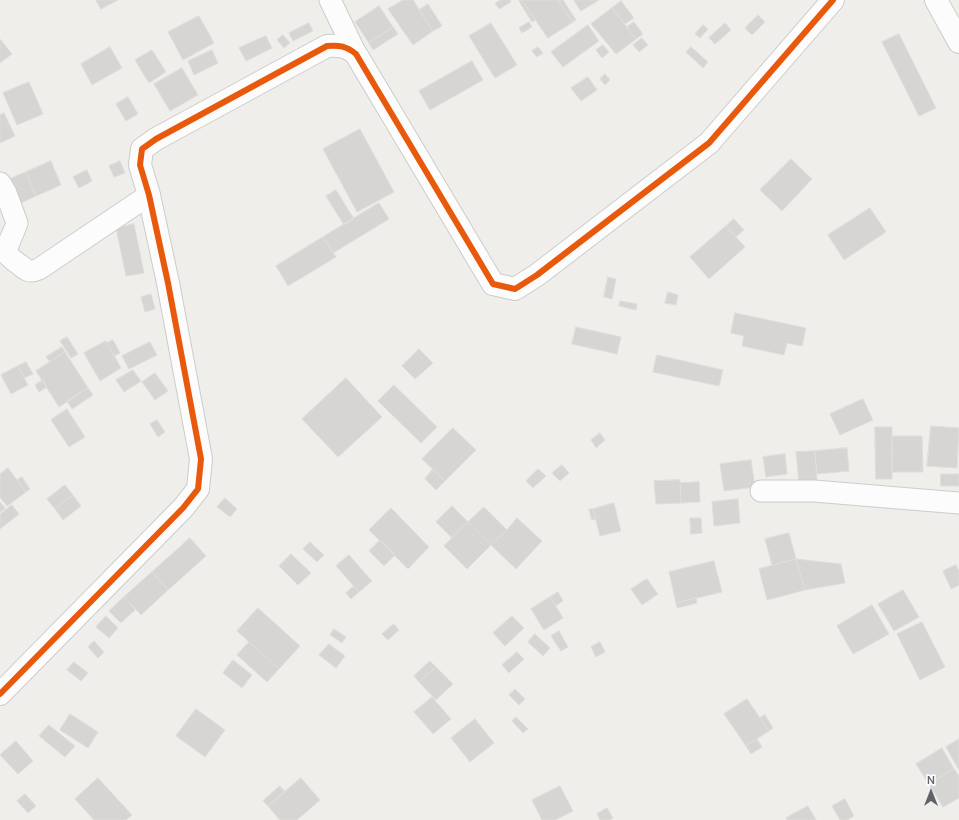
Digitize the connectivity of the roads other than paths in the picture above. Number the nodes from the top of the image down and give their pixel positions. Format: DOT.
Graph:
graph roads {
  1 [pos="330,0"];
  2 [pos="833,0"];
  3 [pos="936,0"];
  4 [pos="959,42"];
  5 [pos="356,54"];
  6 [pos="0,183"];
  7 [pos="149,195"];
  8 [pos="761,491"];
  9 [pos="959,504"];
  10 [pos="0,694"];
  1 -- 5 [label="street"];
  2 -- 5 [label="street"];
  3 -- 4 [label="street"];
  5 -- 7 [label="street"];
  6 -- 7 [label="street"];
  7 -- 10 [label="street"];
  8 -- 9 [label="street"];
}
